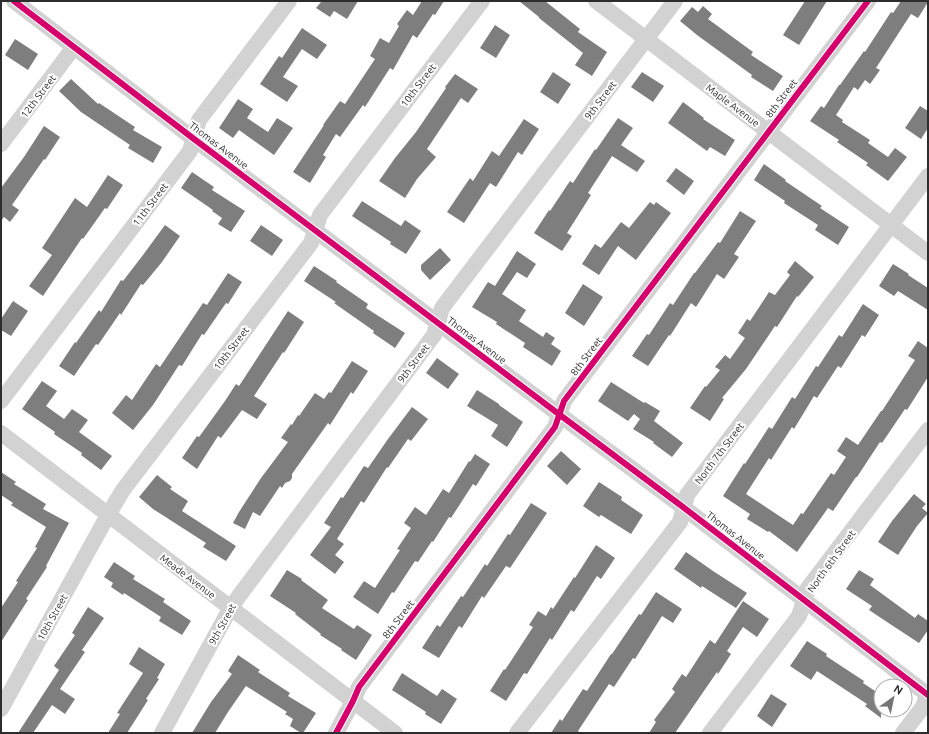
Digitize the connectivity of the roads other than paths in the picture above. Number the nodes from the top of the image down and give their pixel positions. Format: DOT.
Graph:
graph roads {
  1 [pos="14,1"];
  2 [pos="289,1"];
  3 [pos="482,1"];
  4 [pos="596,1"];
  5 [pos="675,1"];
  6 [pos="868,1"];
  7 [pos="646,39"];
  8 [pos="74,47"];
  9 [pos="768,132"];
  10 [pos="194,139"];
  11 [pos="1,144"];
  12 [pos="928,176"];
  13 [pos="891,225"];
  14 [pos="316,230"];
  15 [pos="928,253"];
  16 [pos="438,323"];
  17 [pos="1,401"];
  18 [pos="560,416"];
  19 [pos="928,430"];
  20 [pos="1,433"];
  21 [pos="683,507"];
  22 [pos="108,515"];
  23 [pos="804,601"];
  24 [pos="230,608"];
  25 [pos="928,694"];
  26 [pos="353,701"];
  27 [pos="1,709"];
  28 [pos="162,733"];
  29 [pos="336,733"];
  30 [pos="395,733"];
  31 [pos="517,733"];
  32 [pos="710,733"];
  33 [pos="903,733"];
  1 -- 8 [label="street, Thomas Avenue"];
  2 -- 10 [label="street, 11th Street"];
  3 -- 14 [label="street, 10th Street"];
  4 -- 7 [label="street, Maple Avenue"];
  5 -- 7 [label="street, 9th Street"];
  6 -- 9 [label="street, 8th Street"];
  7 -- 9 [label="street, Maple Avenue"];
  7 -- 16 [label="street, 9th Street"];
  8 -- 10 [label="street, Thomas Avenue"];
  8 -- 11 [label="street, 12th Street"];
  9 -- 13 [label="street, Maple Avenue"];
  9 -- 18 [label="street, 8th Street"];
  10 -- 14 [label="street, Thomas Avenue"];
  10 -- 17 [label="street, 11th Street"];
  12 -- 13 [label="street, North 7th Street"];
  13 -- 15 [label="street, Maple Avenue"];
  13 -- 21 [label="street, North 7th Street"];
  14 -- 16 [label="street, Thomas Avenue"];
  14 -- 22 [label="street, 10th Street"];
  16 -- 18 [label="street, Thomas Avenue"];
  16 -- 24 [label="street, 9th Street"];
  18 -- 21 [label="street, Thomas Avenue"];
  18 -- 26 [label="street, 8th Street"];
  19 -- 23 [label="street, North 6th Street"];
  20 -- 22 [label="street, Meade Avenue"];
  21 -- 23 [label="street, Thomas Avenue"];
  21 -- 31 [label="street, North 7th Street"];
  22 -- 24 [label="street, Meade Avenue"];
  22 -- 27 [label="street, 10th Street"];
  23 -- 25 [label="street, Thomas Avenue"];
  23 -- 32 [label="street, North 6th Street"];
  24 -- 26 [label="street, Meade Avenue"];
  24 -- 28 [label="street, 9th Street"];
  25 -- 33 [label="street"];
  26 -- 29 [label="street, 8th Street"];
  26 -- 30 [label="street, Meade Avenue"];
}
